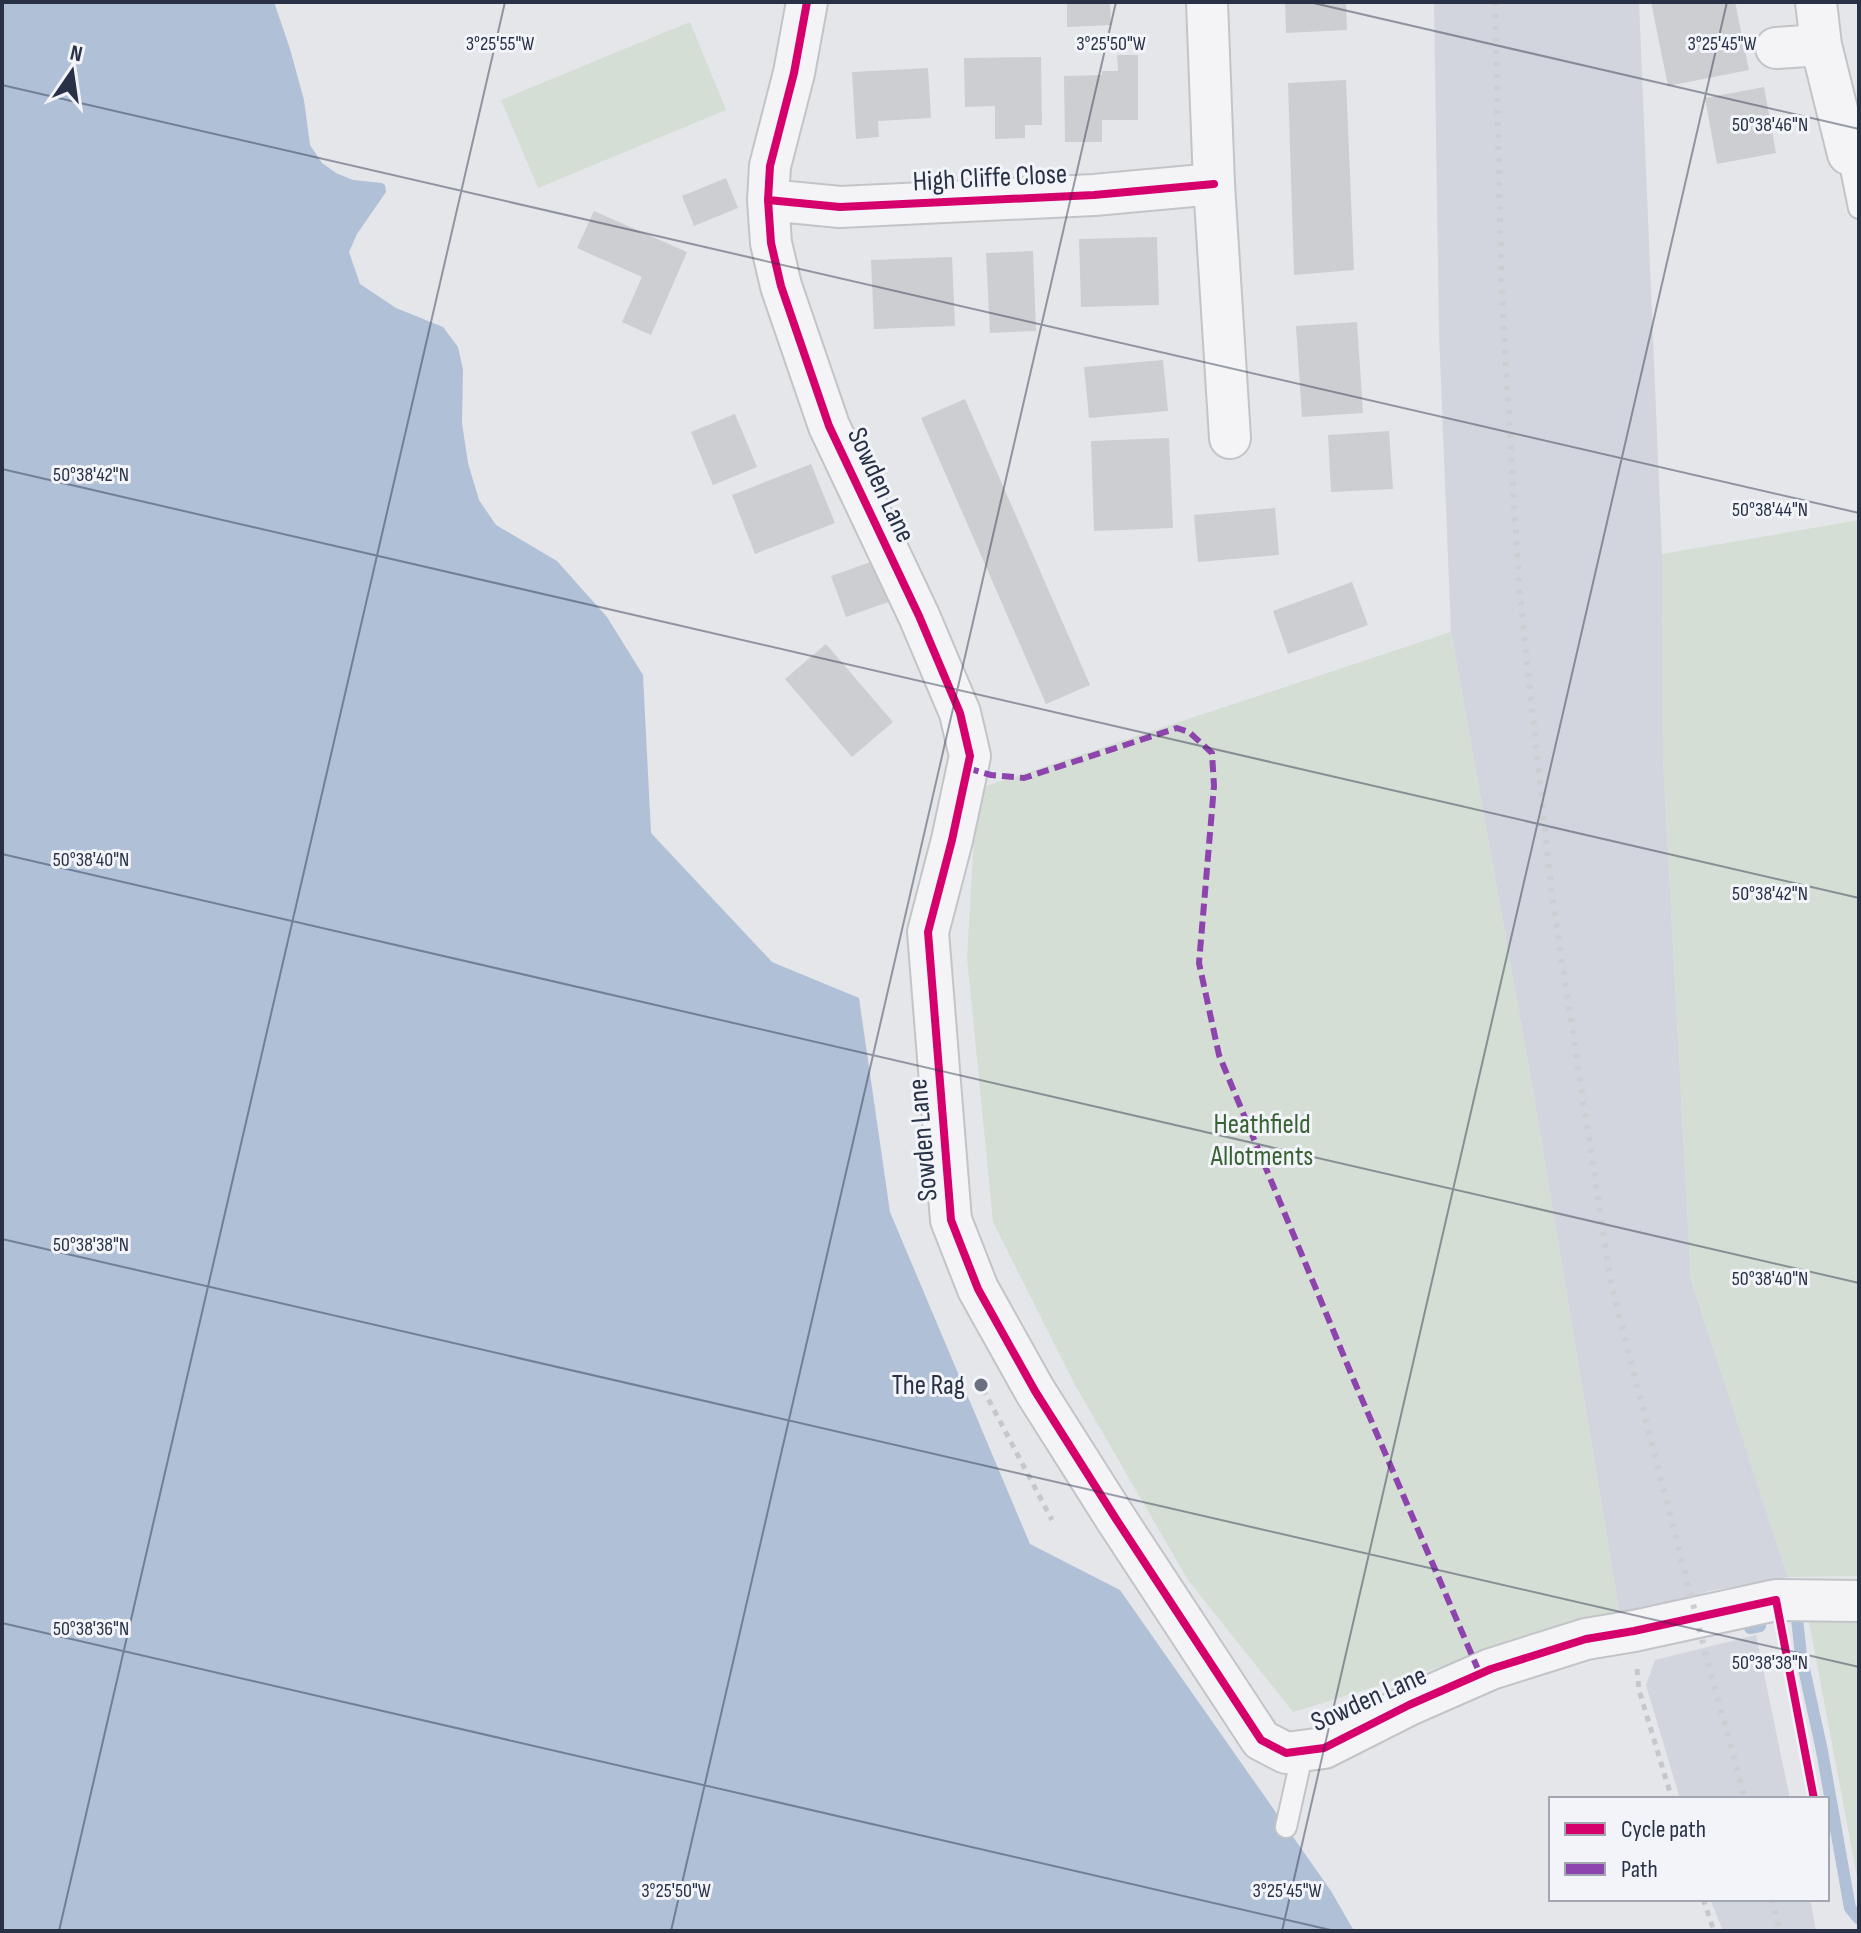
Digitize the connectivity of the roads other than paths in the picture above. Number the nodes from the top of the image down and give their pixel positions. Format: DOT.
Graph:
graph roads {
  1 [pos="807,2"];
  2 [pos="1207,2"];
  3 [pos="1816,2"];
  4 [pos="1821,45"];
  5 [pos="1776,48"];
  6 [pos="1848,154"];
  7 [pos="1214,184"];
  8 [pos="768,200"];
  9 [pos="1859,208"];
  10 [pos="1230,438"];
  11 [pos="1859,1601"];
  12 [pos="1303,1751"];
  13 [pos="1286,1827"];
  1 -- 8 [label="street, Sowden Lane"];
  2 -- 7 [label="street"];
  3 -- 4 [label="street"];
  4 -- 5 [label="street"];
  4 -- 6 [label="street"];
  6 -- 9 [label="lane"];
  7 -- 8 [label="street, High Cliffe Close"];
  7 -- 10 [label="street"];
  8 -- 12 [label="street, Sowden Lane"];
  11 -- 12 [label="street, Sowden Lane"];
  12 -- 13 [label="lane"];
}
